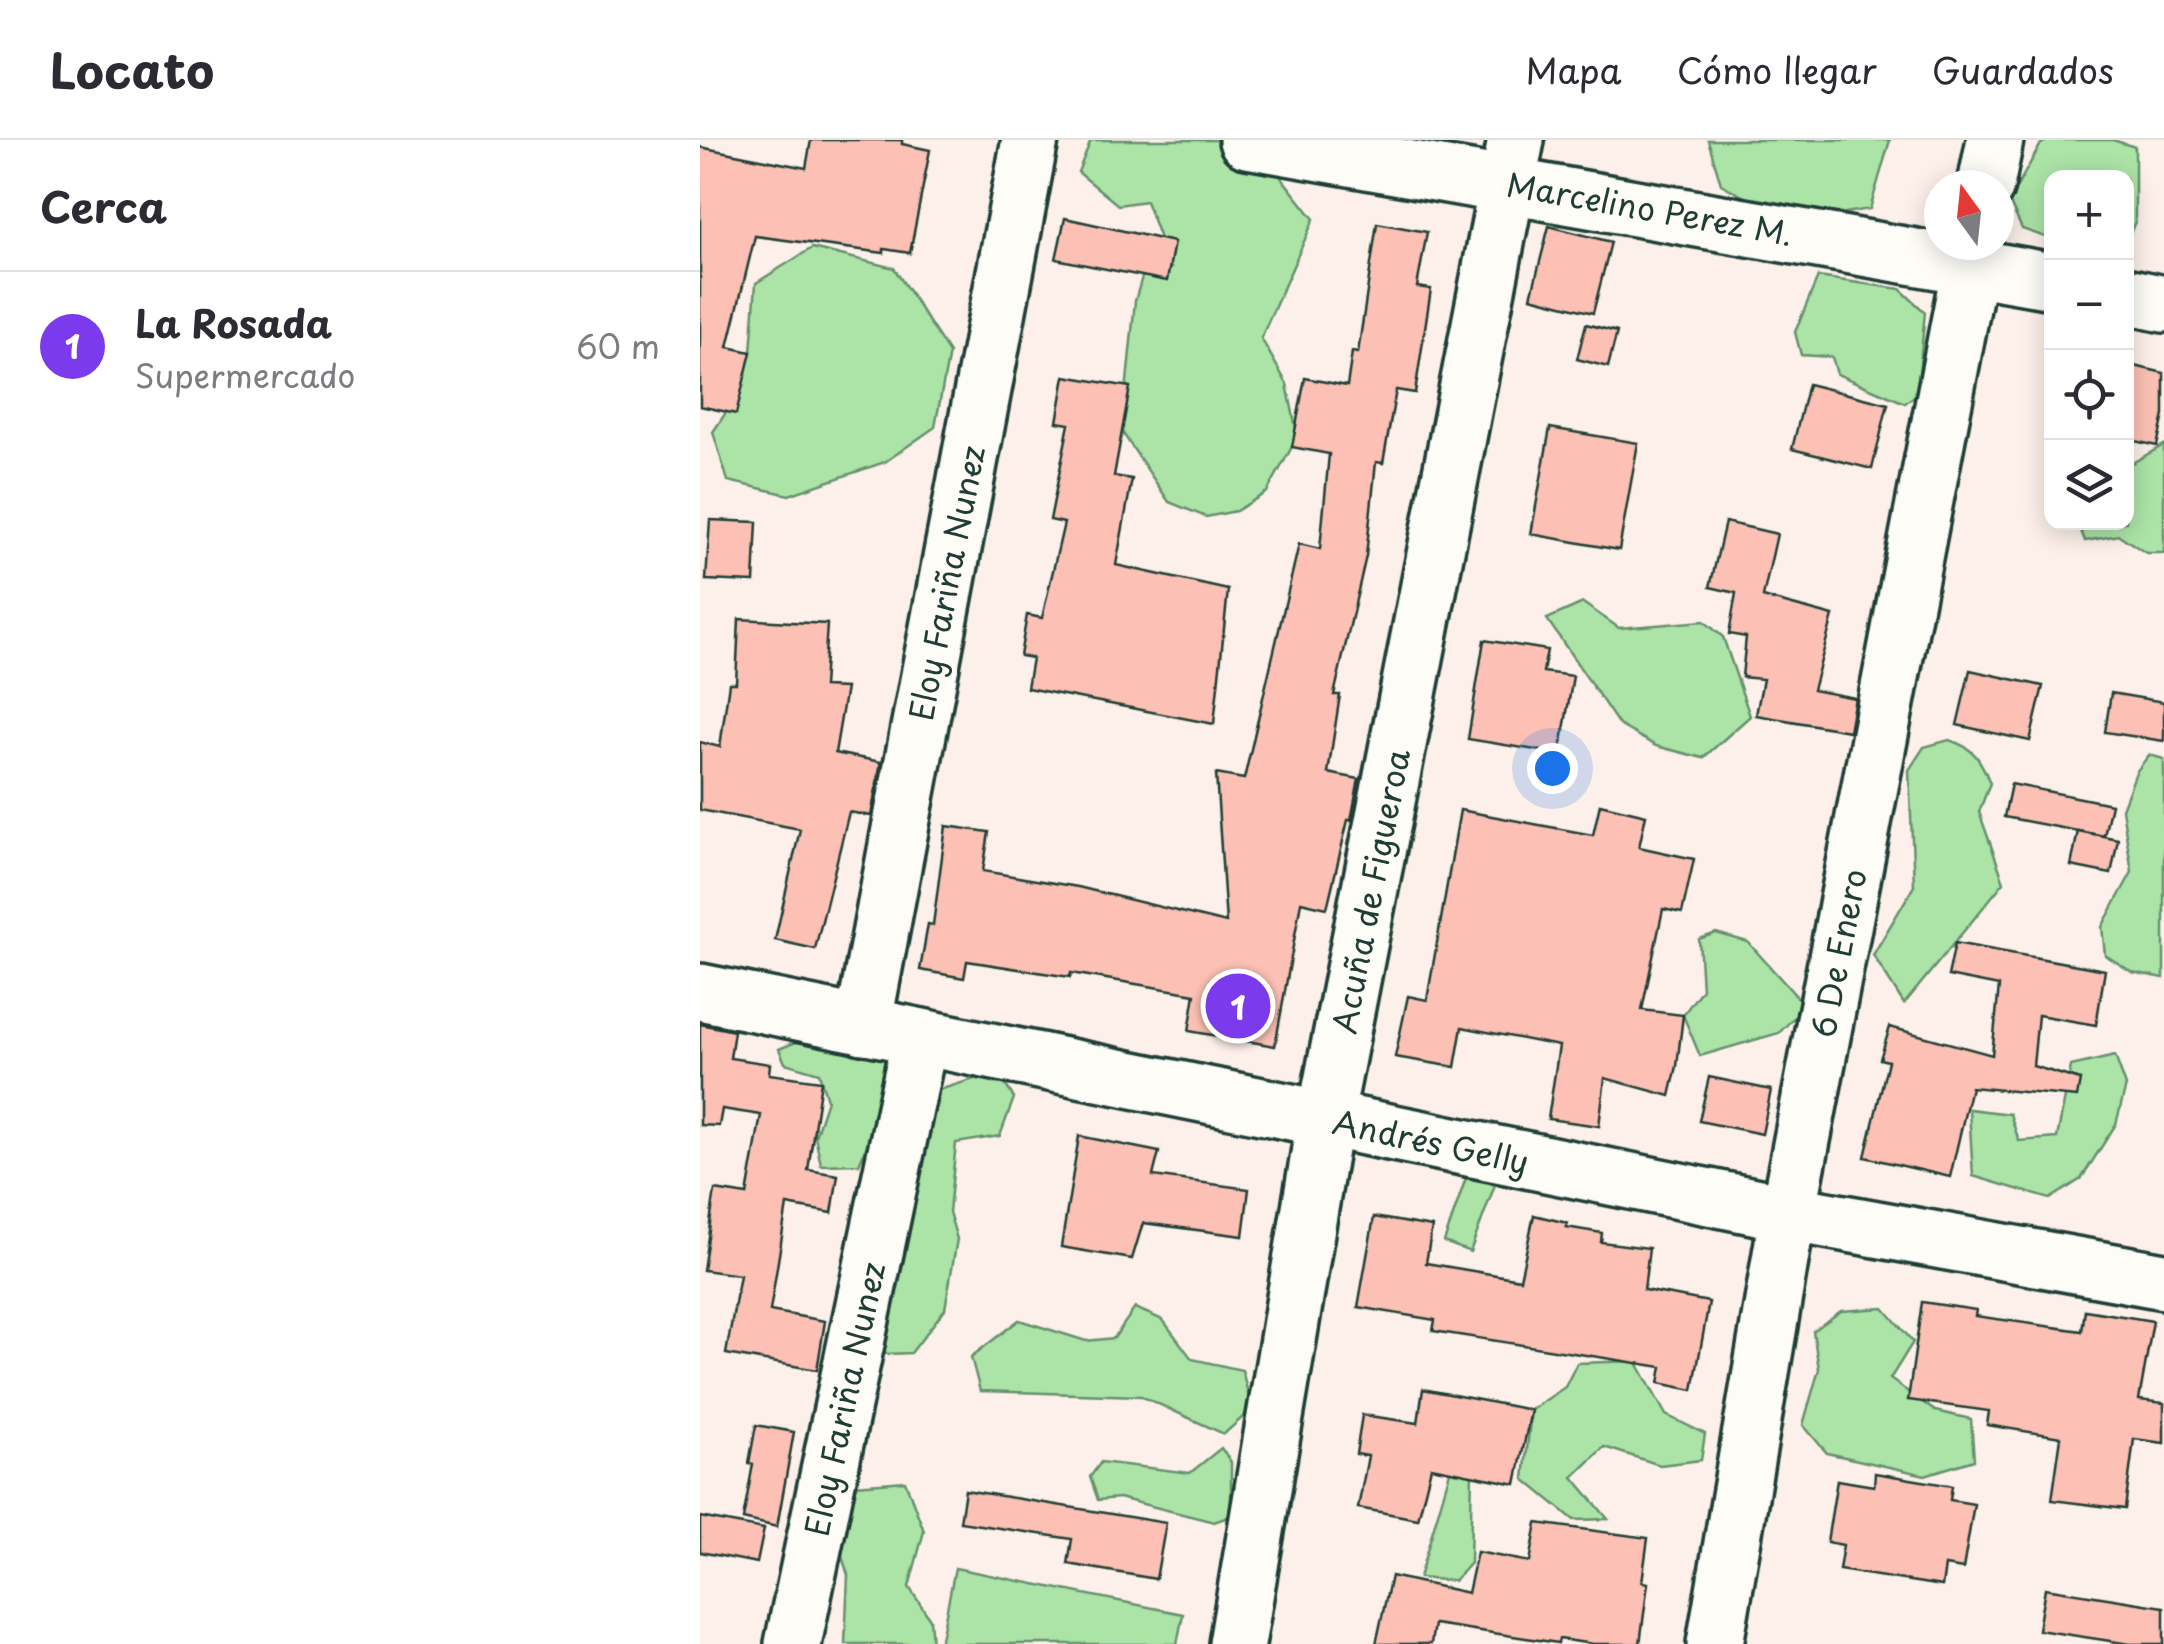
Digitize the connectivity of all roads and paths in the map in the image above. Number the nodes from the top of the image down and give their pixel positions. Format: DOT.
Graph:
graph roads {
  1 [pos="1030,140"];
  2 [pos="1247,140"];
  3 [pos="1995,140"];
  4 [pos="1512,162"];
  5 [pos="1989,170"];
  6 [pos="1924,245"];
  7 [pos="1972,260"];
  8 [pos="1988,260"];
  9 [pos="2044,278"];
  10 [pos="2134,298"];
  11 [pos="2164,304"];
  12 [pos="700,992"];
  13 [pos="863,1026"];
  14 [pos="920,1037"];
  15 [pos="1325,1119"];
  16 [pos="1788,1214"];
  17 [pos="2164,1281"];
  18 [pos="793,1644"];
  19 [pos="1237,1644"];
  20 [pos="1716,1644"];
  1 -- 13 [label="street, Eloy Fariña Nunez"];
  2 -- 4 [label="street, Marcelino Perez M."];
  3 -- 5 [label="street"];
  4 -- 6 [label="street, Marcelino Perez M."];
  4 -- 15 [label="street, Acuña de Figueroa"];
  7 -- 16 [label="street, 6 De Enero"];
  8 -- 9 [label="street, Marcelino Perez M."];
  10 -- 11 [label="street"];
  12 -- 13 [label="street, Andrés Gelly"];
  13 -- 14 [label="street, Andrés Gelly"];
  14 -- 15 [label="street, Andrés Gelly"];
  14 -- 18 [label="street, Eloy Fariña Nunez"];
  15 -- 16 [label="street, Andrés Gelly"];
  15 -- 19 [label="street, Acuña de Figueroa"];
  16 -- 17 [label="street, Andrés Gelly"];
  16 -- 20 [label="street, 6 De Enero"];
}
